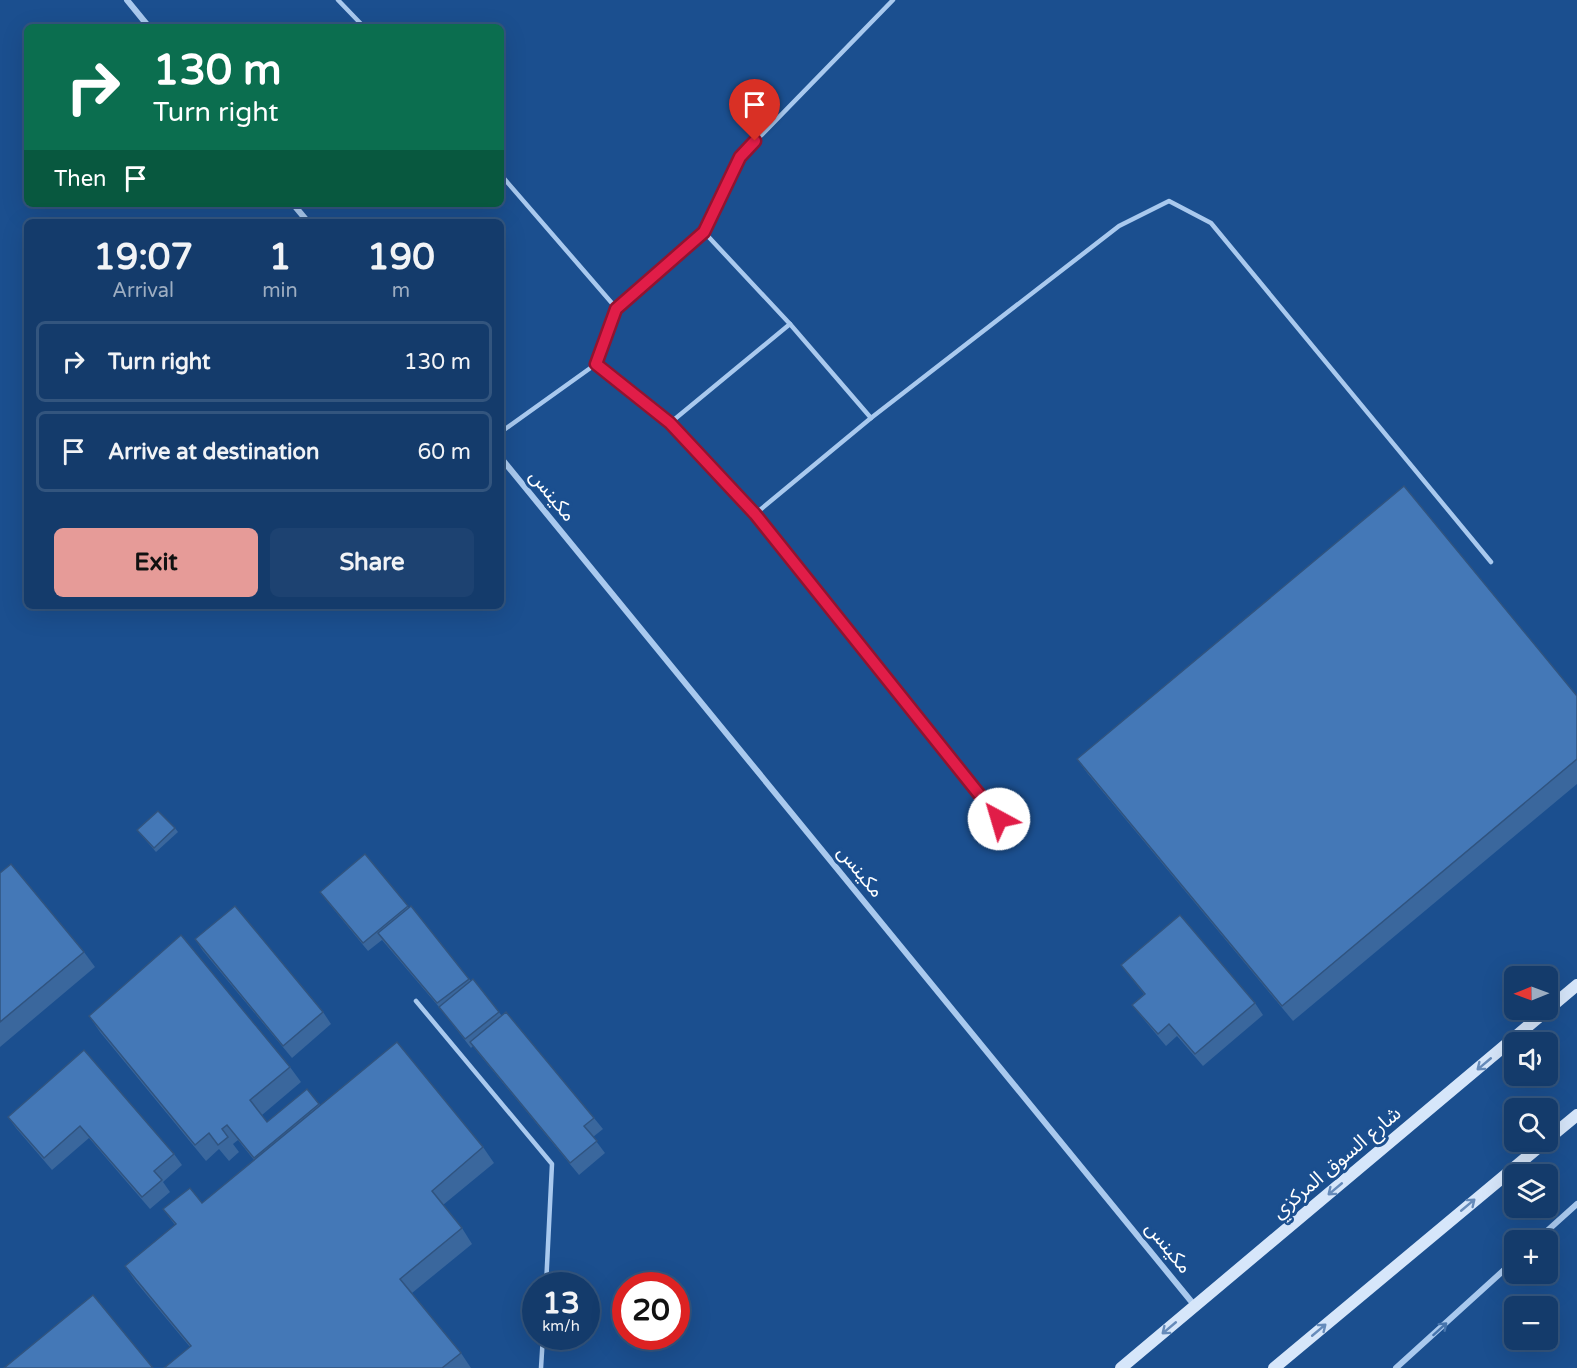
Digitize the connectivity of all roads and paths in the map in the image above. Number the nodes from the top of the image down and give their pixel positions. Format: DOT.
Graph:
graph roads {
  1 [pos="127,0"];
  2 [pos="338,0"];
  3 [pos="893,0"];
  4 [pos="147,24"];
  5 [pos="361,24"];
  6 [pos="504,178"];
  7 [pos="296,207"];
  8 [pos="306,219"];
  9 [pos="704,232"];
  10 [pos="616,309"];
  11 [pos="790,324"];
  12 [pos="596,364"];
  13 [pos="871,418"];
  14 [pos="670,423"];
  15 [pos="504,430"];
  16 [pos="504,462"];
  17 [pos="755,514"];
  18 [pos="1491,562"];
  19 [pos="999,819"];
  20 [pos="1577,985"];
  21 [pos="416,1001"];
  22 [pos="1577,1115"];
  23 [pos="1558,1130"];
  24 [pos="1532,1152"];
  25 [pos="1577,1204"];
  26 [pos="1548,1230"];
  27 [pos="1504,1270"];
  28 [pos="547,1272"];
  29 [pos="1196,1306"];
  30 [pos="542,1350"];
  31 [pos="541,1368"];
  32 [pos="1121,1368"];
  33 [pos="1274,1368"];
  34 [pos="1396,1368"];
  1 -- 4 [label="street"];
  2 -- 5 [label="lane"];
  3 -- 9 [label="lane"];
  6 -- 10 [label="lane"];
  7 -- 8 [label="street"];
  9 -- 10 [label="lane"];
  9 -- 11 [label="lane"];
  10 -- 12 [label="lane"];
  11 -- 13 [label="lane"];
  11 -- 14 [label="lane"];
  12 -- 14 [label="lane"];
  12 -- 15 [label="lane"];
  13 -- 17 [label="lane"];
  13 -- 18 [label="lane"];
  14 -- 17 [label="lane"];
  16 -- 29 [label="street, مكينس"];
  17 -- 19 [label="lane"];
  20 -- 29 [label="main road, شارع السوق المركزي, one-way"];
  21 -- 28 [label="lane"];
  22 -- 23 [label="main road"];
  33 -- 24 [label="main road, one-way"];
  25 -- 26 [label="street"];
  34 -- 27 [label="street, one-way"];
  29 -- 32 [label="main road, شارع السوق المركزي, one-way"];
  30 -- 31 [label="lane"];
}
